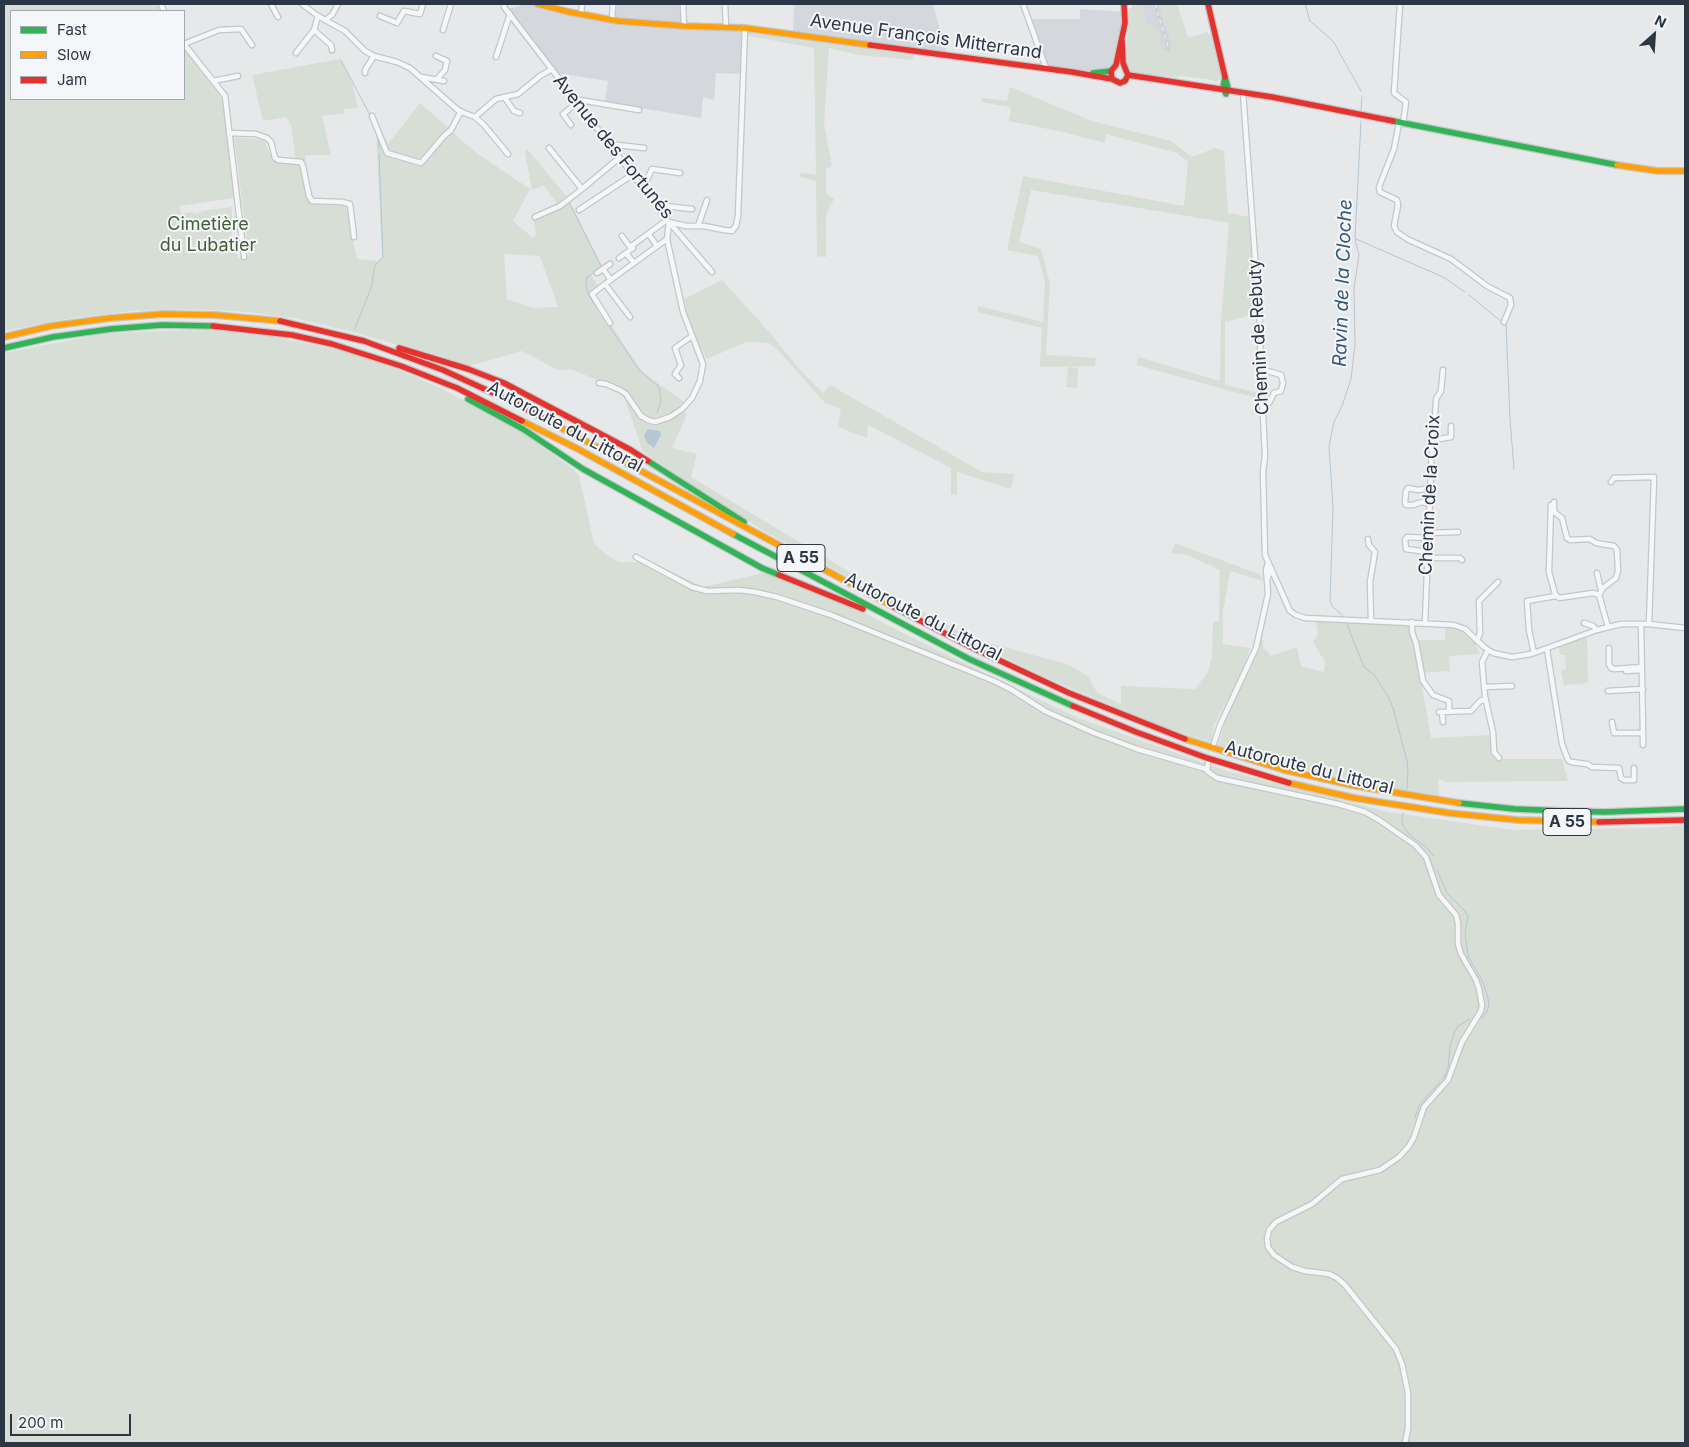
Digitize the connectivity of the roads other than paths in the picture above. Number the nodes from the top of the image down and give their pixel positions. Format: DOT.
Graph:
graph roads {
  1 [pos="271,4"];
  2 [pos="302,4"];
  3 [pos="338,4"];
  4 [pos="423,4"];
  5 [pos="451,4"];
  6 [pos="504,4"];
  7 [pos="538,4"];
  8 [pos="582,4"];
  9 [pos="613,4"];
  10 [pos="683,4"];
  11 [pos="724,4"];
  12 [pos="1023,4"];
  13 [pos="1124,4"];
  14 [pos="1208,4"];
  15 [pos="1400,4"];
  16 [pos="510,14"];
  17 [pos="581,14"];
  18 [pos="318,16"];
  19 [pos="380,16"];
  20 [pos="278,17"];
  21 [pos="326,20"];
  22 [pos="612,20"];
  23 [pos="684,26"];
  24 [pos="726,28"];
  25 [pos="745,28"];
  26 [pos="314,30"];
  27 [pos="443,30"];
  28 [pos="1122,41"];
  29 [pos="185,44"];
  30 [pos="185,45"];
  31 [pos="252,45"];
  32 [pos="332,50"];
  33 [pos="296,53"];
  34 [pos="374,56"];
  35 [pos="436,56"];
  36 [pos="496,57"];
  37 [pos="1046,68"];
  38 [pos="552,69"];
  39 [pos="1113,69"];
  40 [pos="1072,72"];
  41 [pos="365,73"];
  42 [pos="1126,75"];
  43 [pos="238,76"];
  44 [pos="421,77"];
  45 [pos="1112,79"];
  46 [pos="437,80"];
  47 [pos="444,80"];
  48 [pos="213,81"];
  49 [pos="1225,91"];
  50 [pos="1243,94"];
  51 [pos="505,98"];
  52 [pos="576,101"];
  53 [pos="639,110"];
  54 [pos="461,111"];
  55 [pos="520,113"];
  56 [pos="372,116"];
  57 [pos="475,117"];
  58 [pos="1401,124"];
  59 [pos="571,125"];
  60 [pos="229,133"];
  61 [pos="609,144"];
  62 [pos="550,148"];
  63 [pos="644,148"];
  64 [pos="508,154"];
  65 [pos="619,158"];
  66 [pos="1685,171"];
  67 [pos="680,173"];
  68 [pos="632,174"];
  69 [pos="642,188"];
  70 [pos="582,189"];
  71 [pos="707,200"];
  72 [pos="656,205"];
  73 [pos="579,210"];
  74 [pos="692,210"];
  75 [pos="534,216"];
  76 [pos="668,221"];
  77 [pos="698,226"];
  78 [pos="656,232"];
  79 [pos="622,236"];
  80 [pos="650,236"];
  81 [pos="354,237"];
  82 [pos="667,239"];
  83 [pos="643,241"];
  84 [pos="657,246"];
  85 [pos="633,248"];
  86 [pos="626,253"];
  87 [pos="244,257"];
  88 [pos="619,258"];
  89 [pos="634,263"];
  90 [pos="610,264"];
  91 [pos="603,269"];
  92 [pos="712,272"];
  93 [pos="597,273"];
  94 [pos="611,280"];
  95 [pos="605,284"];
  96 [pos="630,317"];
  97 [pos="274,320"];
  98 [pos="1504,322"];
  99 [pos="610,323"];
  100 [pos="692,336"];
  101 [pos="4,337"];
  102 [pos="4,348"];
  103 [pos="401,366"];
  104 [pos="1261,369"];
  105 [pos="1443,370"];
  106 [pos="679,378"];
  107 [pos="599,383"];
  108 [pos="1262,405"];
  109 [pos="1452,426"];
  110 [pos="1433,440"];
  111 [pos="1611,482"];
  112 [pos="1431,488"];
  113 [pos="1430,504"];
  114 [pos="1458,532"];
  115 [pos="1428,535"];
  116 [pos="1368,539"];
  117 [pos="1428,552"];
  118 [pos="636,557"];
  119 [pos="1427,558"];
  120 [pos="1462,560"];
  121 [pos="1268,563"];
  122 [pos="1271,569"];
  123 [pos="1597,572"];
  124 [pos="1267,580"];
  125 [pos="1498,582"];
  126 [pos="854,586"];
  127 [pos="1600,593"];
  128 [pos="1556,596"];
  129 [pos="1371,620"];
  130 [pos="1412,622"];
  131 [pos="1425,622"];
  132 [pos="1584,623"];
  133 [pos="1641,624"];
  134 [pos="1649,624"];
  135 [pos="1608,627"];
  136 [pos="1685,628"];
  137 [pos="1596,630"];
  138 [pos="1477,641"];
  139 [pos="1547,648"];
  140 [pos="1609,648"];
  141 [pos="1488,650"];
  142 [pos="1534,653"];
  143 [pos="969,659"];
  144 [pos="1642,668"];
  145 [pos="1611,672"];
  146 [pos="1512,686"];
  147 [pos="1485,687"];
  148 [pos="1643,689"];
  149 [pos="1608,691"];
  150 [pos="1486,699"];
  151 [pos="1449,712"];
  152 [pos="1443,722"];
  153 [pos="1612,722"];
  154 [pos="1643,733"];
  155 [pos="1214,743"];
  156 [pos="1643,745"];
  157 [pos="1499,758"];
  158 [pos="1634,768"];
  159 [pos="1685,809"];
  160 [pos="1685,820"];
  161 [pos="1405,1443"];
  1 -- 20 [label="street"];
  2 -- 18 [label="street"];
  3 -- 21 [label="street"];
  4 -- 19 [label="street"];
  5 -- 27 [label="street"];
  6 -- 16 [label="street, Avenue des Fortunés"];
  7 -- 17 [label="main road, Avenue François Mitterrand"];
  8 -- 17 [label="street"];
  9 -- 22 [label="street"];
  10 -- 23 [label="street"];
  11 -- 24 [label="street"];
  12 -- 37 [label="street"];
  13 -- 28 [label="main road"];
  14 -- 49 [label="main road"];
  15 -- 58 [label="street"];
  16 -- 36 [label="street"];
  16 -- 38 [label="street, Avenue des Fortunés"];
  17 -- 22 [label="main road, Avenue François Mitterrand"];
  18 -- 21 [label="street"];
  18 -- 26 [label="street"];
  21 -- 34 [label="street"];
  22 -- 23 [label="main road, Avenue François Mitterrand"];
  23 -- 24 [label="main road, Avenue François Mitterrand"];
  24 -- 25 [label="main road, Avenue François Mitterrand"];
  25 -- 37 [label="main road, Avenue François Mitterrand"];
  25 -- 77 [label="street, Avenue des Fortunés"];
  26 -- 32 [label="street"];
  26 -- 33 [label="street"];
  28 -- 39 [label="main road"];
  28 -- 42 [label="main road"];
  29 -- 31 [label="street"];
  30 -- 48 [label="street"];
  34 -- 41 [label="street"];
  34 -- 44 [label="street"];
  35 -- 46 [label="street"];
  37 -- 40 [label="main road, Avenue François Mitterrand"];
  38 -- 51 [label="street"];
  38 -- 52 [label="street, Avenue des Fortunés"];
  39 -- 40 [label="main road"];
  39 -- 42 [label="main road"];
  39 -- 45 [label="main road"];
  40 -- 45 [label="main road"];
  42 -- 45 [label="main road"];
  42 -- 49 [label="main road"];
  43 -- 48 [label="street"];
  44 -- 46 [label="street"];
  44 -- 54 [label="street"];
  46 -- 47 [label="street"];
  48 -- 60 [label="street"];
  49 -- 50 [label="main road"];
  50 -- 58 [label="main road"];
  50 -- 104 [label="street, Chemin de Rebuty"];
  51 -- 55 [label="street"];
  51 -- 57 [label="street"];
  52 -- 53 [label="street"];
  52 -- 59 [label="street"];
  52 -- 61 [label="street, Avenue des Fortunés"];
  54 -- 56 [label="street"];
  54 -- 57 [label="street"];
  57 -- 64 [label="street"];
  58 -- 66 [label="main road"];
  58 -- 98 [label="street"];
  60 -- 81 [label="street"];
  60 -- 87 [label="street"];
  61 -- 63 [label="street"];
  61 -- 65 [label="street, Avenue des Fortunés"];
  62 -- 70 [label="street"];
  65 -- 68 [label="street, Avenue des Fortunés"];
  65 -- 70 [label="street"];
  67 -- 69 [label="street"];
  68 -- 69 [label="street, Avenue des Fortunés"];
  68 -- 73 [label="street"];
  69 -- 72 [label="street, Avenue des Fortunés"];
  70 -- 75 [label="street"];
  71 -- 77 [label="street"];
  72 -- 74 [label="street"];
  72 -- 76 [label="street, Avenue des Fortunés"];
  76 -- 77 [label="street, Avenue des Fortunés"];
  76 -- 79 [label="street"];
  76 -- 82 [label="street"];
  76 -- 92 [label="street"];
  78 -- 80 [label="street"];
  80 -- 83 [label="street"];
  80 -- 84 [label="street"];
  82 -- 84 [label="street"];
  82 -- 100 [label="street"];
  84 -- 89 [label="street"];
  85 -- 86 [label="street"];
  86 -- 88 [label="street"];
  86 -- 89 [label="street"];
  89 -- 94 [label="street"];
  90 -- 91 [label="street"];
  91 -- 93 [label="street"];
  91 -- 94 [label="street"];
  94 -- 95 [label="street"];
  95 -- 96 [label="street"];
  95 -- 99 [label="street"];
  97 -- 101 [label="main road, Autoroute du Littoral / A 55"];
  97 -- 126 [label="main road, Autoroute du Littoral / A 55"];
  97 -- 126 [label="main road"];
  100 -- 106 [label="street"];
  100 -- 107 [label="street"];
  102 -- 103 [label="main road, Autoroute du Littoral / A 55"];
  103 -- 143 [label="main road, Autoroute du Littoral / A 55"];
  103 -- 143 [label="main road"];
  104 -- 108 [label="street, Chemin de Rebuty"];
  104 -- 108 [label="street"];
  105 -- 110 [label="street, Chemin de la Croix"];
  108 -- 121 [label="street, Chemin de Rebuty"];
  109 -- 110 [label="street"];
  110 -- 112 [label="street, Chemin de la Croix"];
  111 -- 134 [label="street"];
  112 -- 113 [label="street, Chemin de la Croix"];
  112 -- 113 [label="street"];
  113 -- 115 [label="street, Chemin de la Croix"];
  114 -- 115 [label="street"];
  115 -- 117 [label="street, Chemin de la Croix"];
  115 -- 117 [label="street"];
  116 -- 129 [label="street"];
  117 -- 119 [label="street, Chemin de la Croix"];
  118 -- 161 [label="street"];
  119 -- 120 [label="street"];
  119 -- 131 [label="street, Chemin de la Croix"];
  121 -- 122 [label="street"];
  121 -- 124 [label="street, Chemin de Rebuty"];
  122 -- 124 [label="street, Chemin de Rebuty"];
  122 -- 129 [label="street"];
  123 -- 127 [label="street"];
  124 -- 155 [label="street, Chemin de Rebuty"];
  125 -- 138 [label="street"];
  126 -- 159 [label="main road, Autoroute du Littoral / A 55"];
  127 -- 128 [label="street"];
  127 -- 128 [label="street"];
  127 -- 135 [label="street"];
  128 -- 142 [label="street"];
  129 -- 130 [label="street"];
  130 -- 131 [label="street"];
  130 -- 151 [label="street"];
  131 -- 138 [label="street"];
  132 -- 137 [label="street"];
  133 -- 134 [label="street"];
  133 -- 135 [label="street"];
  133 -- 144 [label="street"];
  134 -- 136 [label="street"];
  135 -- 137 [label="street"];
  137 -- 139 [label="street"];
  138 -- 141 [label="street"];
  139 -- 142 [label="street"];
  139 -- 158 [label="street"];
  140 -- 144 [label="street"];
  141 -- 142 [label="street"];
  141 -- 147 [label="street"];
  143 -- 160 [label="main road, Autoroute du Littoral / A 55"];
  144 -- 145 [label="street"];
  144 -- 148 [label="street"];
  146 -- 147 [label="street"];
  147 -- 150 [label="street"];
  148 -- 149 [label="street"];
  148 -- 154 [label="street"];
  150 -- 151 [label="street"];
  150 -- 157 [label="street"];
  151 -- 152 [label="street"];
  153 -- 154 [label="street"];
  154 -- 156 [label="street"];
}
